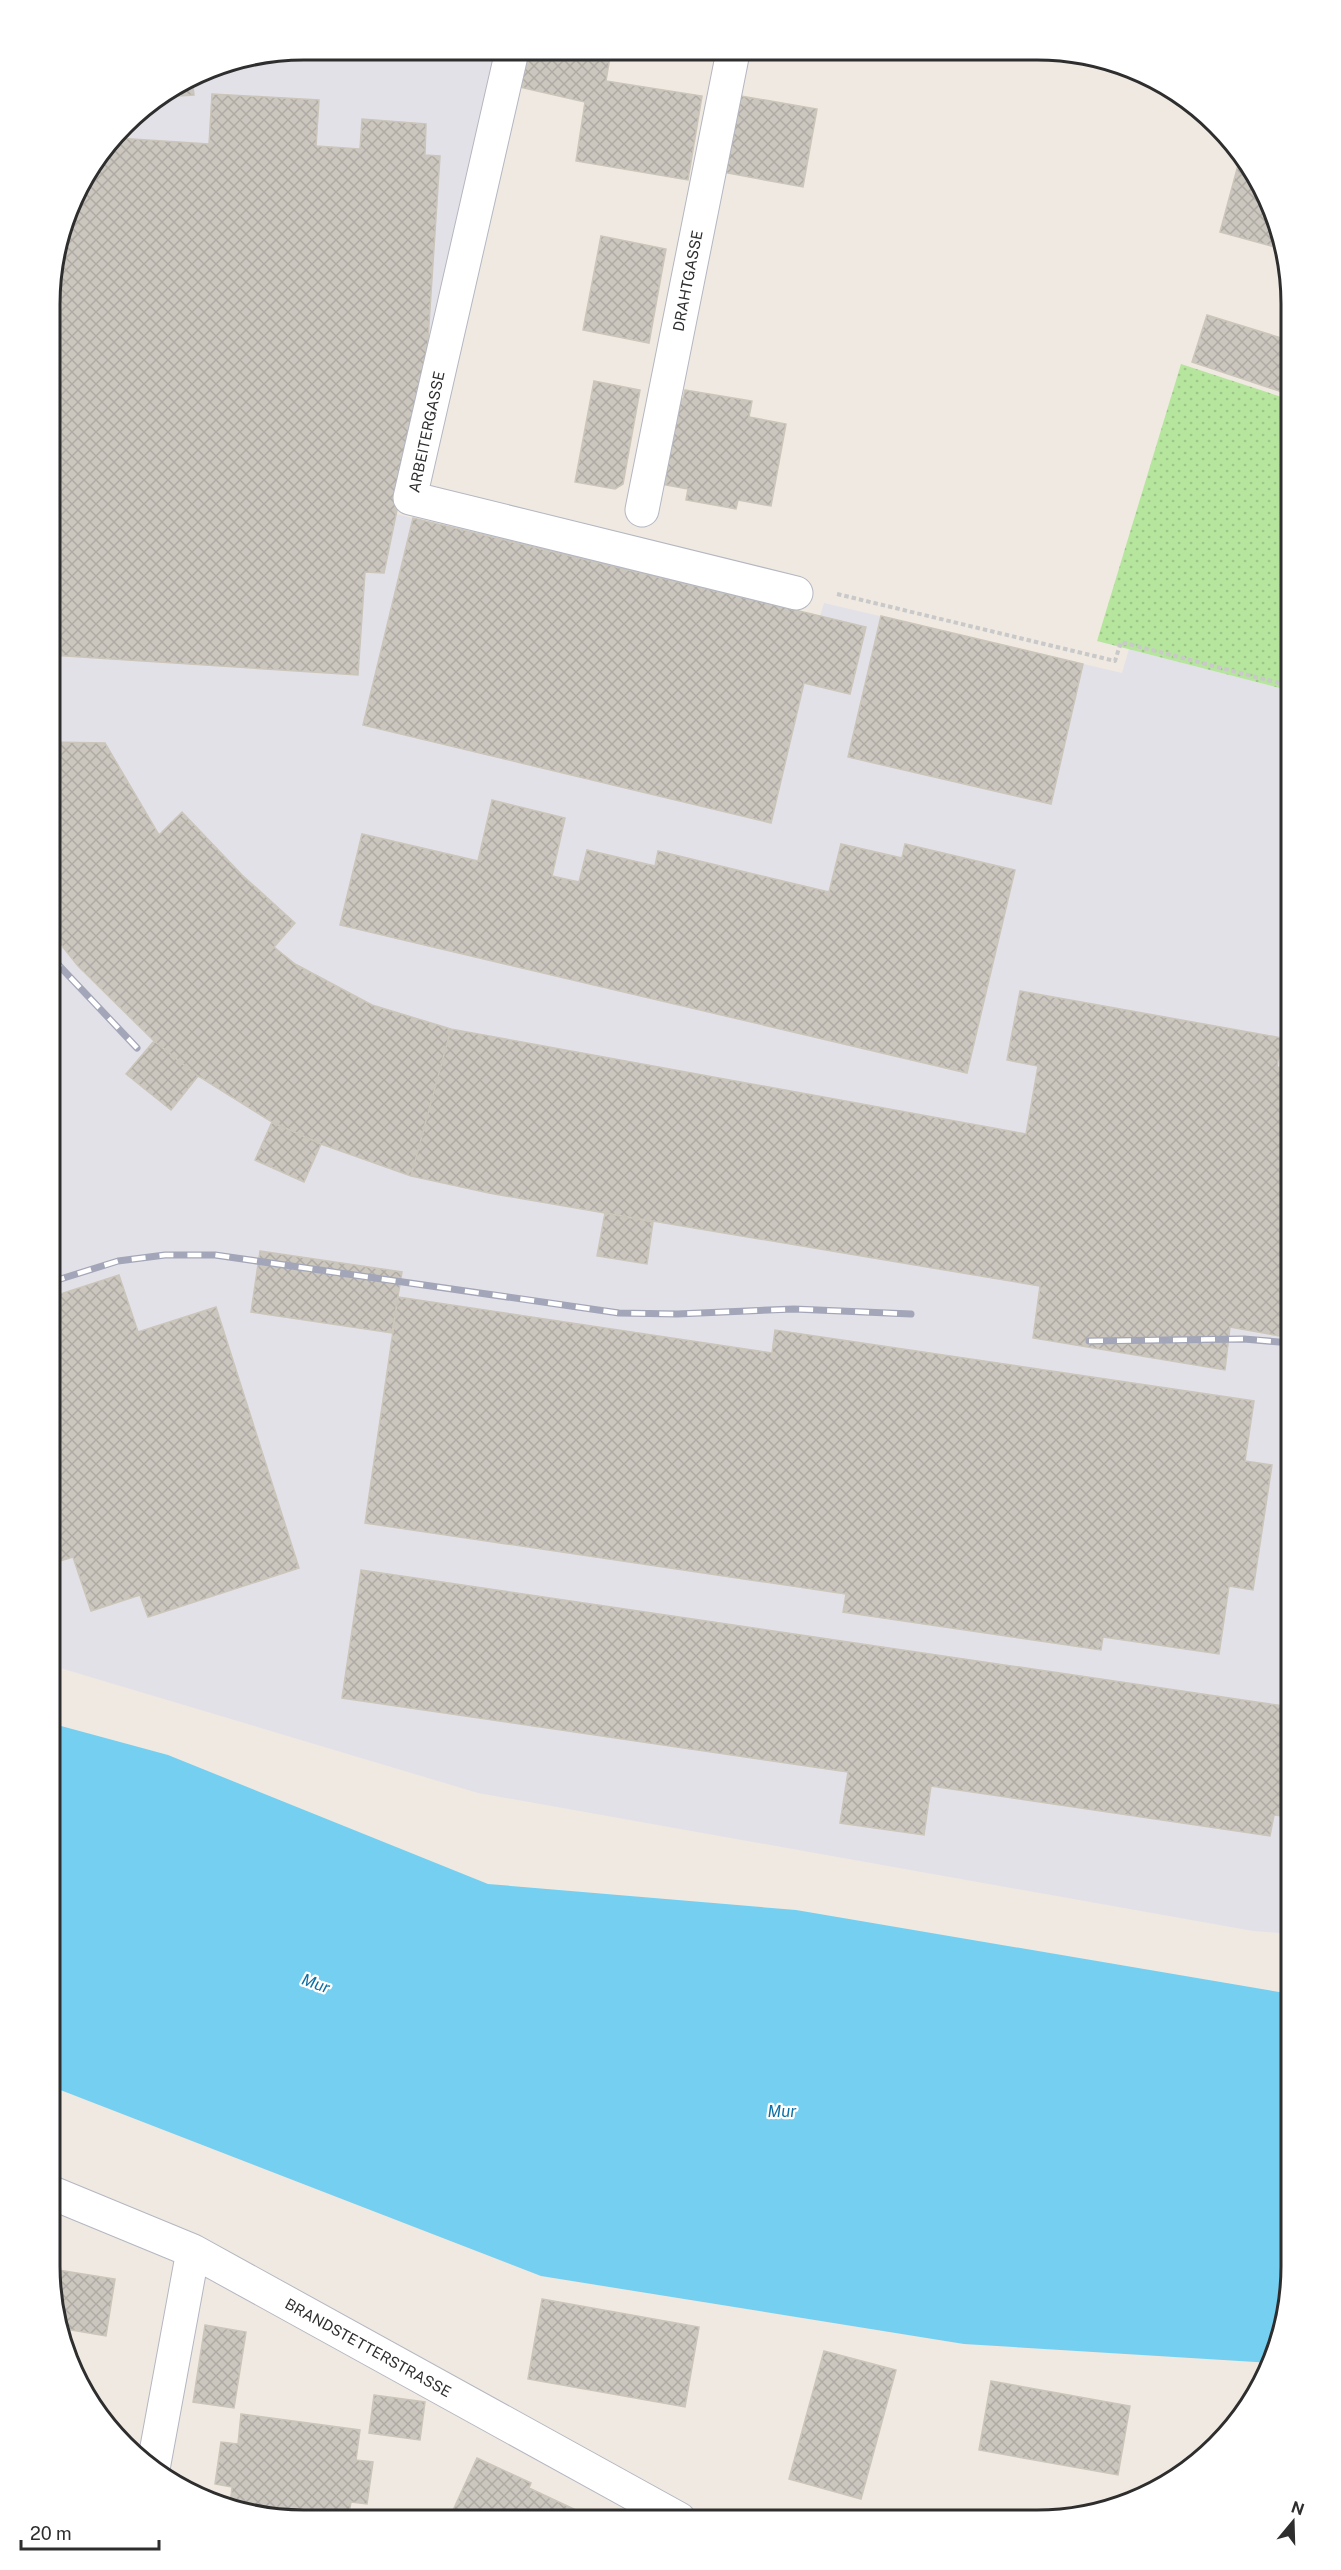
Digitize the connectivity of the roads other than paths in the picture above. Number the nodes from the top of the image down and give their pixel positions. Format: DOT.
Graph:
graph roads {
  1 [pos="510,60"];
  2 [pos="731,60"];
  3 [pos="642,510"];
  4 [pos="796,593"];
  5 [pos="60,2196"];
  6 [pos="193,2251"];
  7 [pos="155,2459"];
  8 [pos="663,2510"];
  1 -- 4 [label="street, ARBEITERGASSE"];
  2 -- 3 [label="street, DRAHTGASSE"];
  5 -- 6 [label="street, BRANDSTETTERSTRASSE"];
  6 -- 7 [label="street"];
  6 -- 8 [label="street, BRANDSTETTERSTRASSE"];
}
